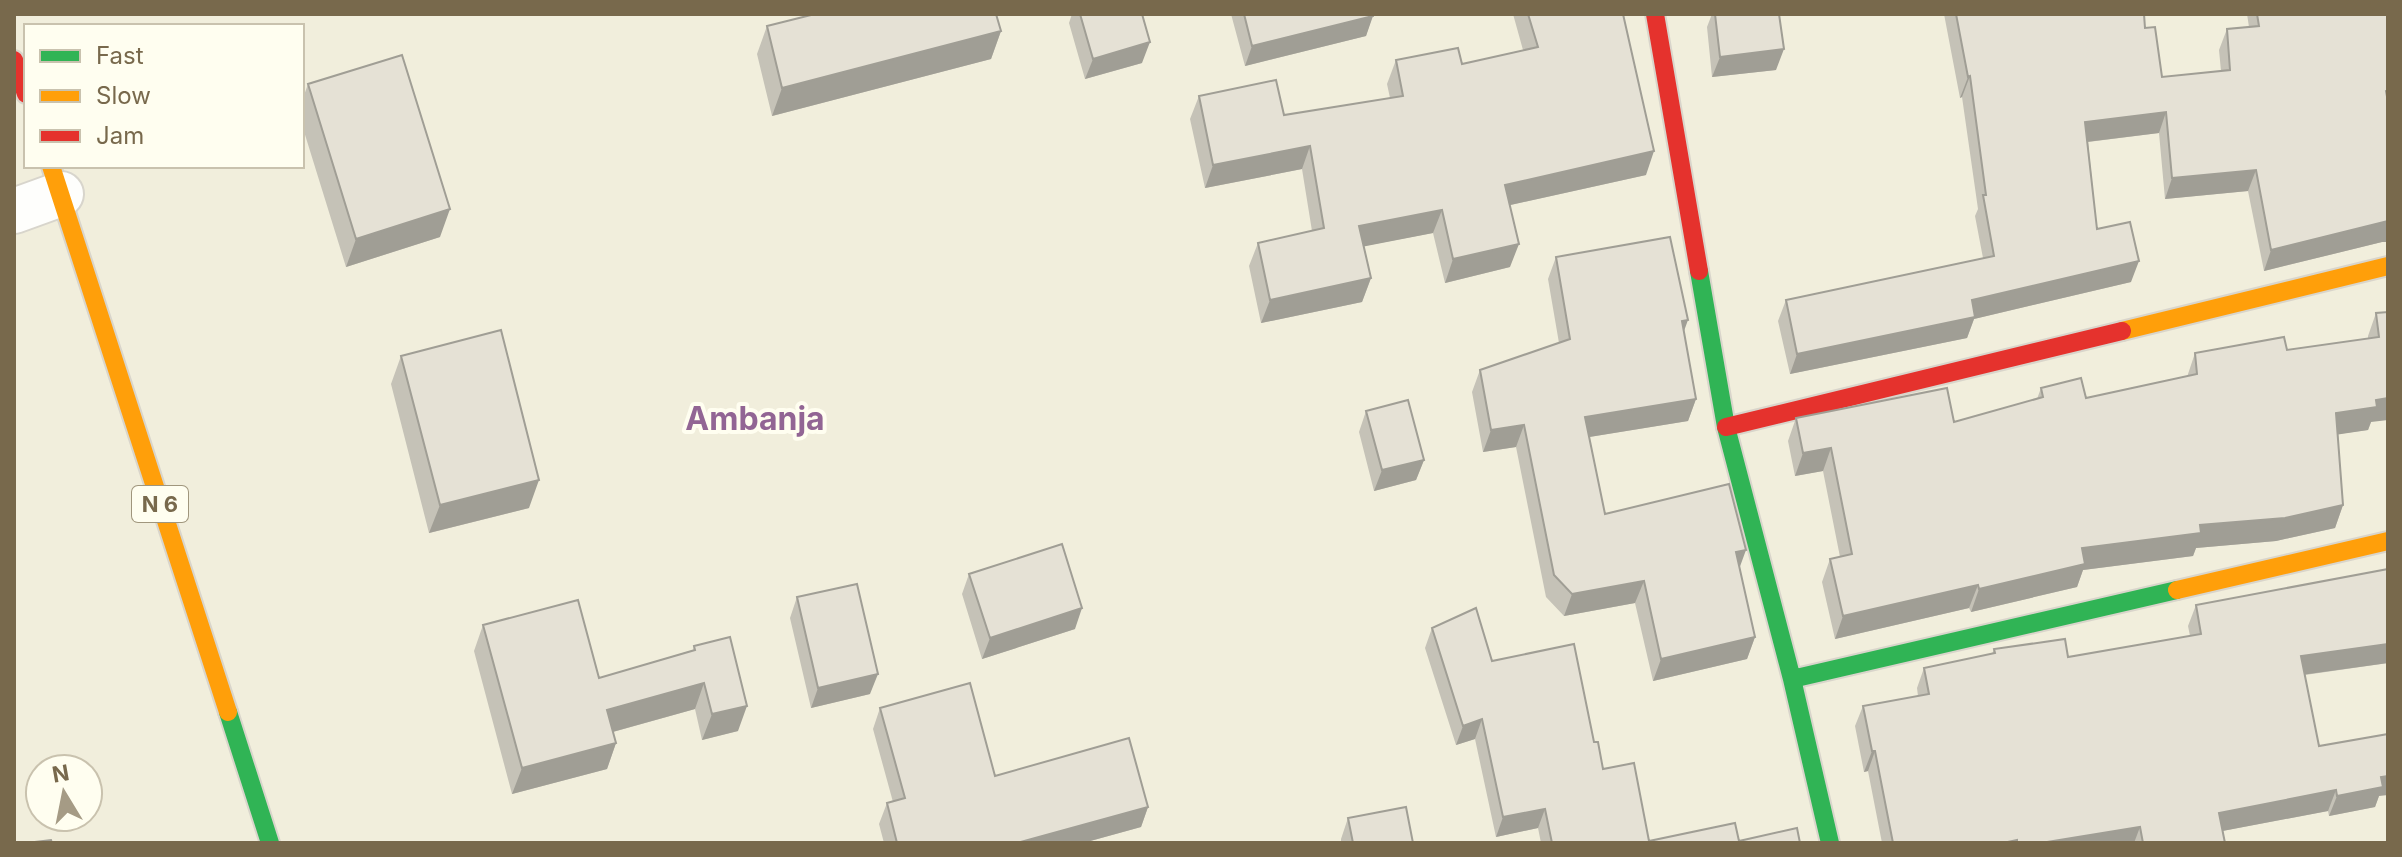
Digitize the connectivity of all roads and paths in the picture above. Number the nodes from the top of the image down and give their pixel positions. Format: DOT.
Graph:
graph roads {
  1 [pos="1655,14"];
  2 [pos="14,60"];
  3 [pos="24,88"];
  4 [pos="56,180"];
  5 [pos="14,211"];
  6 [pos="2388,266"];
  7 [pos="1726,427"];
  8 [pos="2388,541"];
  9 [pos="1792,679"];
  10 [pos="270,843"];
  11 [pos="1830,843"];
  1 -- 7 [label="street"];
  2 -- 3 [label="street"];
  4 -- 5 [label="street"];
  4 -- 10 [label="street, N 6"];
  6 -- 7 [label="street"];
  7 -- 9 [label="street"];
  8 -- 9 [label="street"];
  9 -- 11 [label="street"];
}
